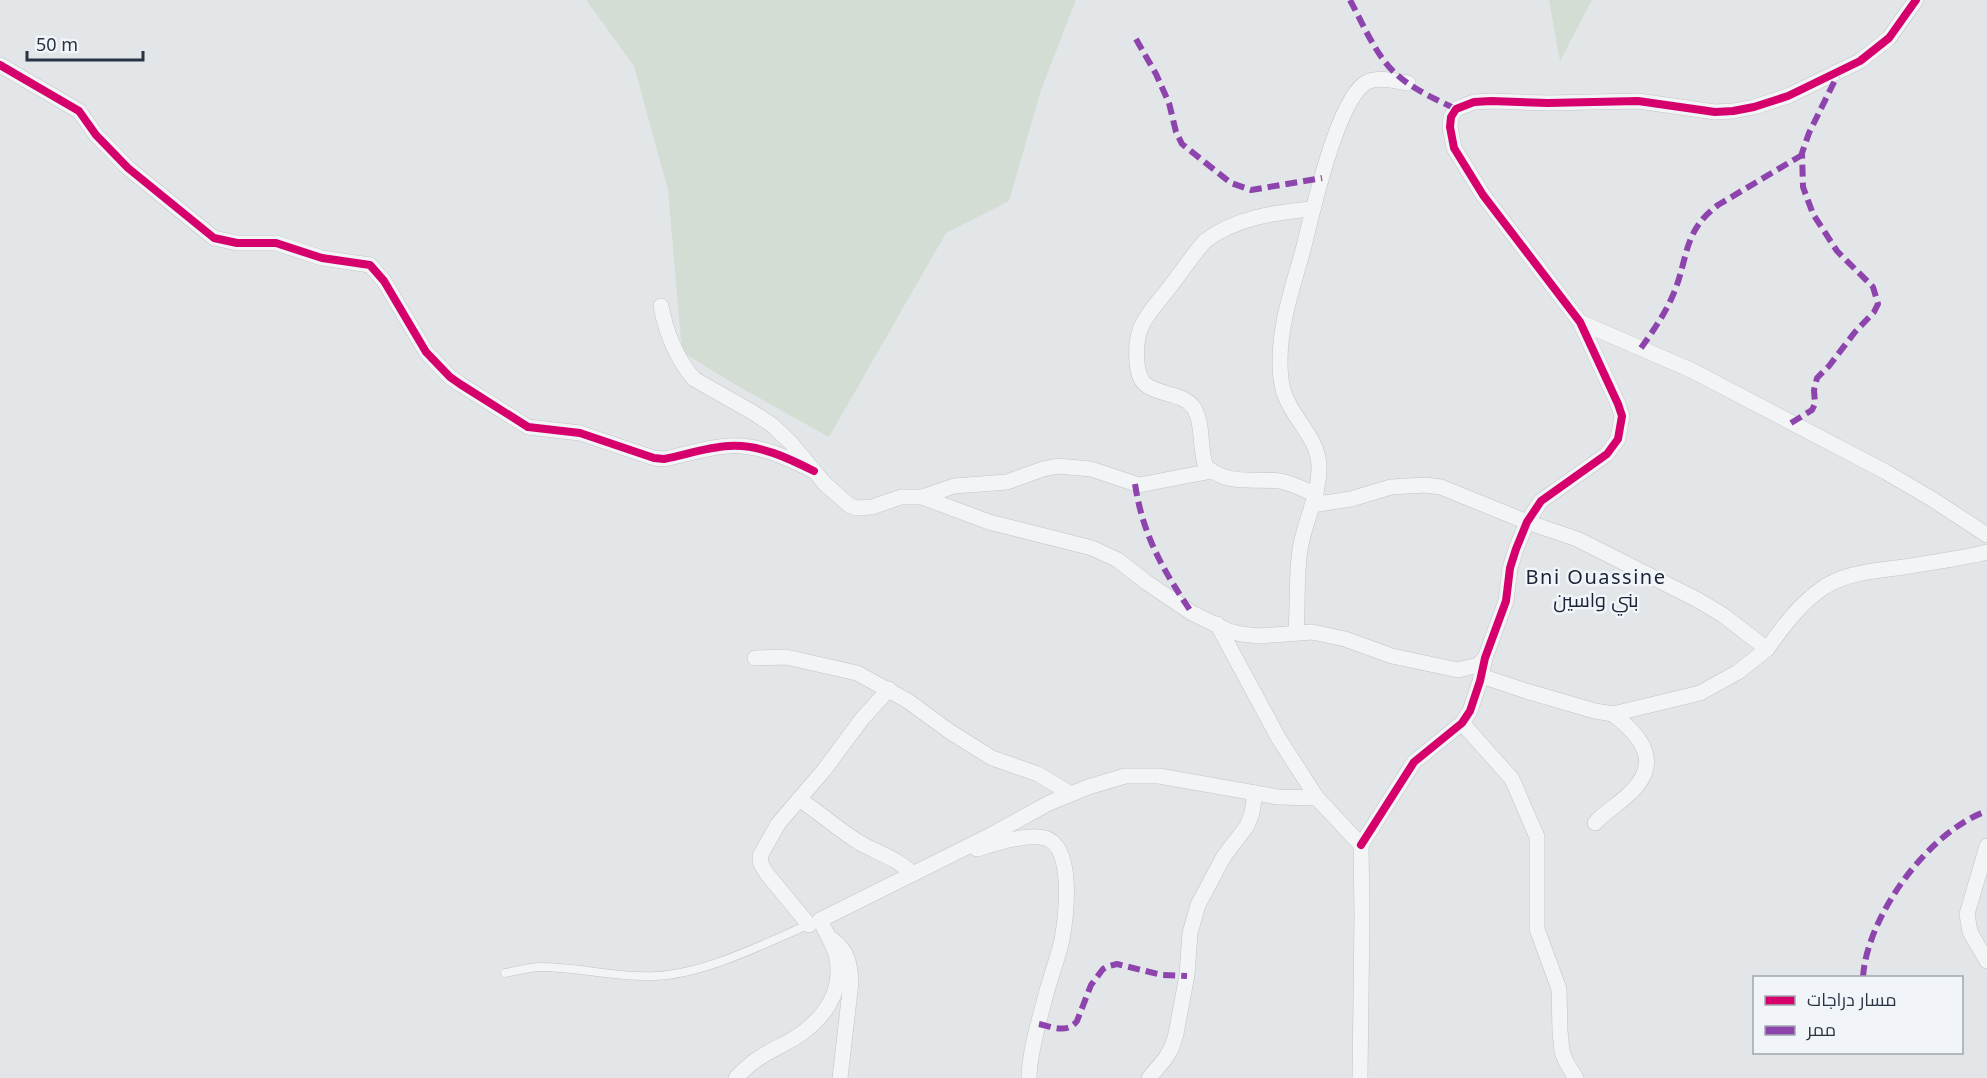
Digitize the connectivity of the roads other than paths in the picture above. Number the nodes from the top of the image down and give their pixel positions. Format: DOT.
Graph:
graph roads {
  1 [pos="1916,0"];
  2 [pos="0,65"];
  3 [pos="1408,83"];
  4 [pos="1312,209"];
  5 [pos="661,306"];
  6 [pos="1580,322"];
  7 [pos="814,471"];
  8 [pos="1212,471"];
  9 [pos="922,497"];
  10 [pos="1314,500"];
  11 [pos="1527,522"];
  12 [pos="1987,535"];
  13 [pos="1987,552"];
  14 [pos="1217,624"];
  15 [pos="1296,632"];
  16 [pos="1767,649"];
  17 [pos="755,658"];
  18 [pos="1485,658"];
  19 [pos="1481,676"];
  20 [pos="890,690"];
  21 [pos="1613,714"];
  22 [pos="1462,723"];
  23 [pos="1255,793"];
  24 [pos="1071,794"];
  25 [pos="1317,798"];
  26 [pos="799,799"];
  27 [pos="1595,824"];
  28 [pos="1361,845"];
  29 [pos="1987,846"];
  30 [pos="944,858"];
  31 [pos="913,874"];
  32 [pos="814,922"];
  33 [pos="829,937"];
  34 [pos="1987,961"];
  35 [pos="505,973"];
  36 [pos="736,1078"];
  37 [pos="840,1078"];
  38 [pos="1029,1078"];
  39 [pos="1149,1078"];
  40 [pos="1360,1078"];
  41 [pos="1576,1078"];
  1 -- 6 [label="street"];
  2 -- 7 [label="street"];
  3 -- 4 [label="street"];
  4 -- 8 [label="street"];
  4 -- 10 [label="street"];
  5 -- 7 [label="street"];
  6 -- 11 [label="street"];
  6 -- 12 [label="street"];
  7 -- 9 [label="street"];
  8 -- 9 [label="street"];
  8 -- 10 [label="street"];
  9 -- 14 [label="street"];
  10 -- 11 [label="street"];
  10 -- 15 [label="street"];
  11 -- 16 [label="street"];
  11 -- 18 [label="street"];
  13 -- 16 [label="street"];
  14 -- 15 [label="street"];
  14 -- 25 [label="street"];
  15 -- 18 [label="street"];
  16 -- 21 [label="street"];
  17 -- 20 [label="street"];
  18 -- 19 [label="street"];
  19 -- 21 [label="street"];
  19 -- 22 [label="street"];
  20 -- 24 [label="street"];
  20 -- 26 [label="street"];
  21 -- 27 [label="street"];
  22 -- 28 [label="street"];
  22 -- 41 [label="street"];
  23 -- 24 [label="street"];
  23 -- 25 [label="street"];
  23 -- 39 [label="street"];
  24 -- 30 [label="street"];
  25 -- 28 [label="street"];
  26 -- 31 [label="street"];
  26 -- 32 [label="street"];
  28 -- 40 [label="street"];
  29 -- 34 [label="street"];
  30 -- 31 [label="street"];
  30 -- 38 [label="street"];
  31 -- 32 [label="street"];
  32 -- 33 [label="street"];
  32 -- 35 [label="lane"];
  33 -- 36 [label="street"];
  33 -- 37 [label="street"];
}
